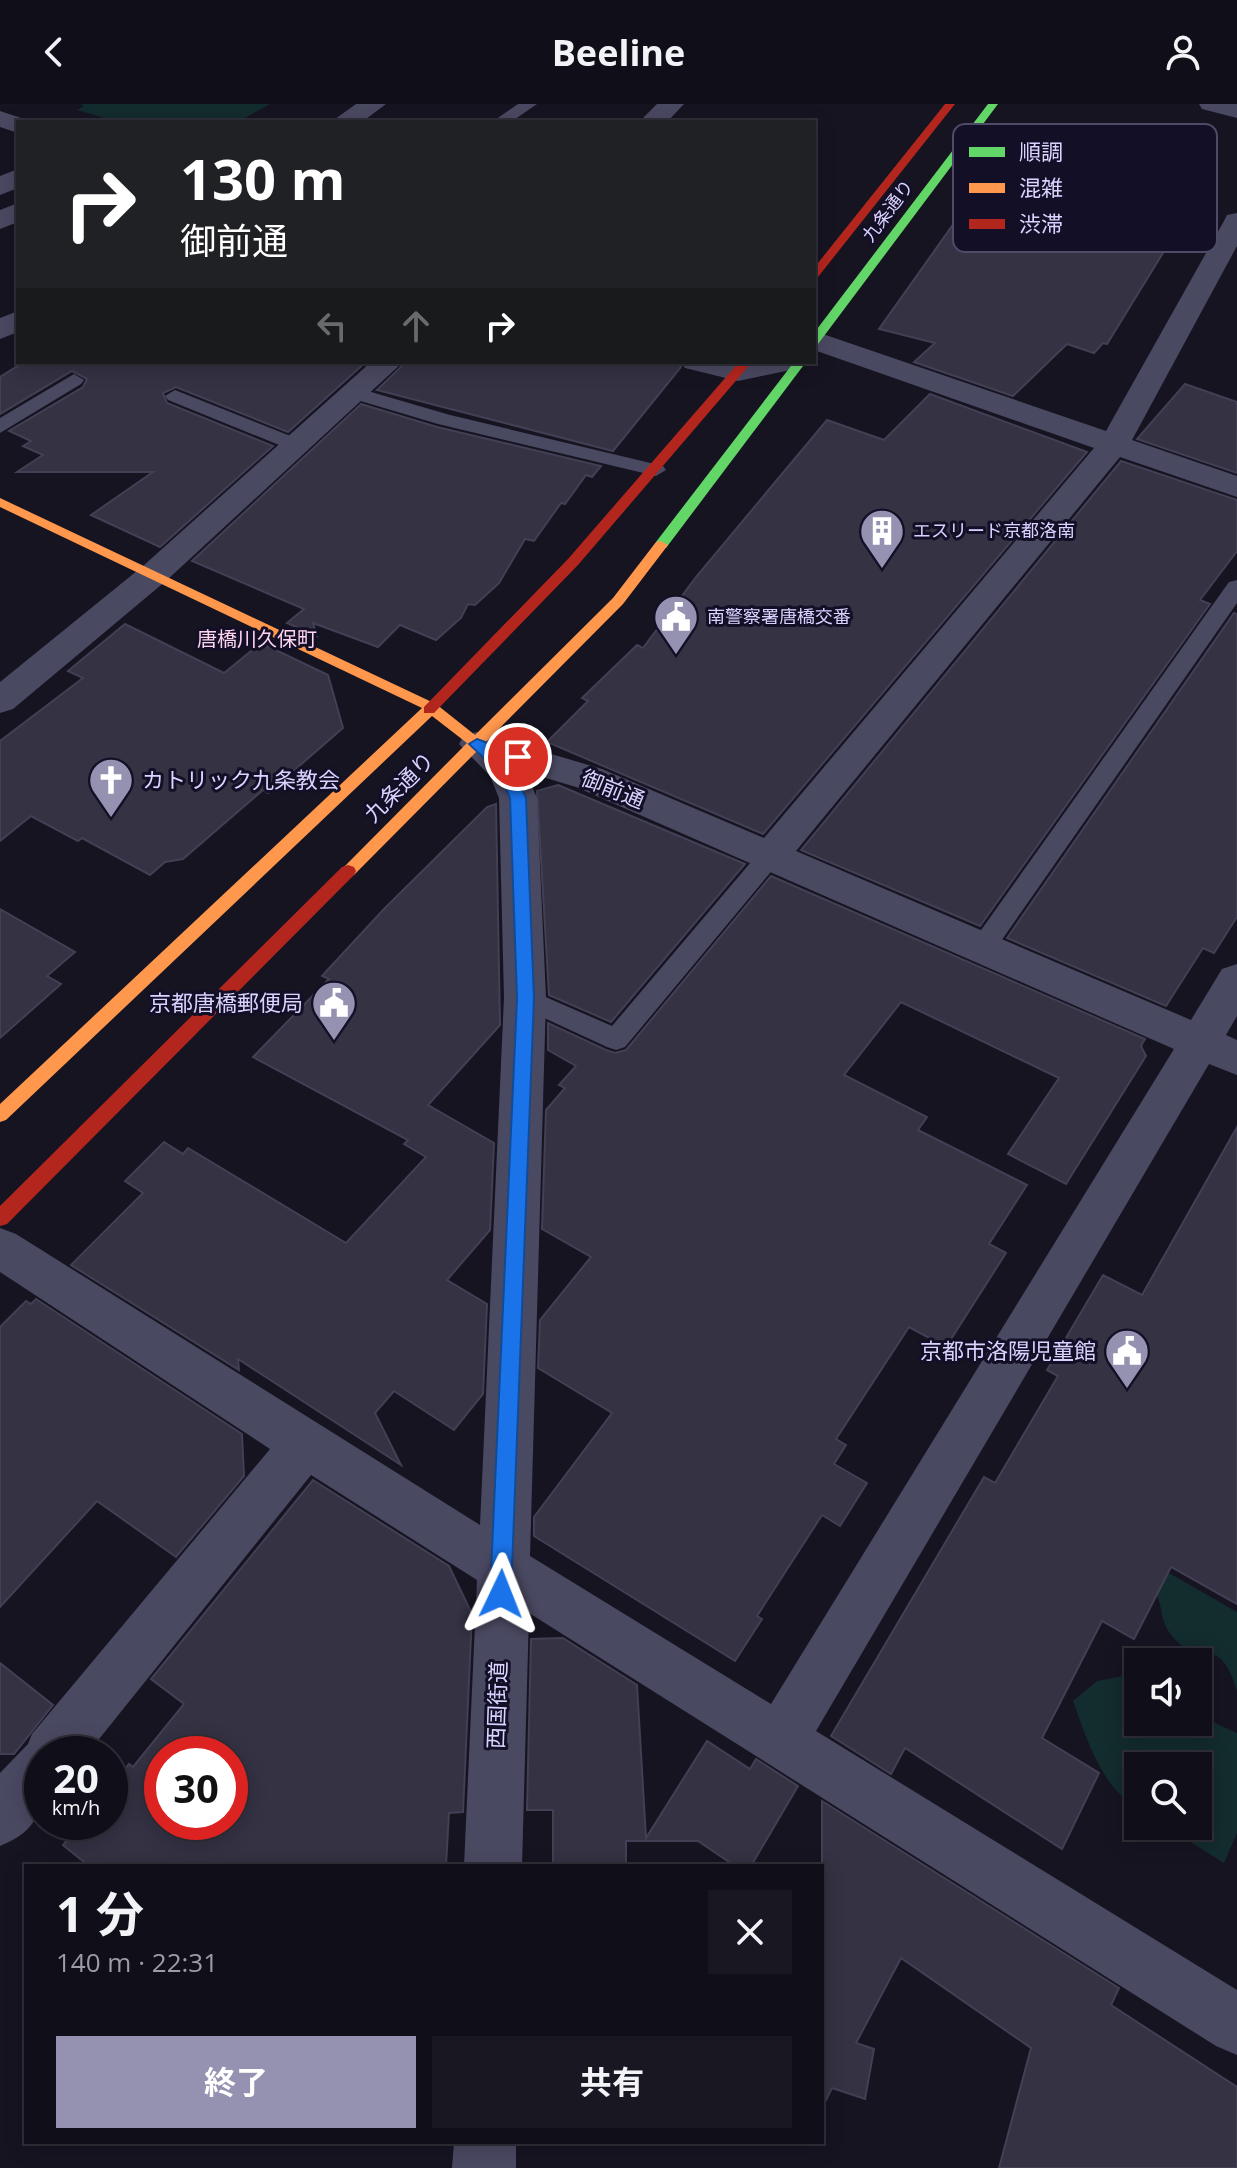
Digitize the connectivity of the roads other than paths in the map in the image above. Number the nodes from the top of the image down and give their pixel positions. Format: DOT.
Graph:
graph roads {
  1 [pos="374,104"];
  2 [pos="529,104"];
  3 [pos="672,104"];
  4 [pos="950,104"];
  5 [pos="993,104"];
  6 [pos="1211,104"];
  7 [pos="1237,111"];
  8 [pos="347,120"];
  9 [pos="503,120"];
  10 [pos="654,120"];
  11 [pos="978,124"];
  12 [pos="953,157"];
  13 [pos="1237,221"];
  14 [pos="816,272"];
  15 [pos="816,338"];
  16 [pos="816,342"];
  17 [pos="386,364"];
  18 [pos="714,364"];
  19 [pos="771,364"];
  20 [pos="798,364"];
  21 [pos="742,367"];
  22 [pos="74,380"];
  23 [pos="354,393"];
  24 [pos="175,396"];
  25 [pos="0,427"];
  26 [pos="1115,443"];
  27 [pos="296,445"];
  28 [pos="656,470"];
  29 [pos="1237,487"];
  30 [pos="0,502"];
  31 [pos="155,573"];
  32 [pos="1237,587"];
  33 [pos="0,701"];
  34 [pos="431,707"];
  35 [pos="477,744"];
  36 [pos="771,855"];
  37 [pos="983,947"];
  38 [pos="1237,980"];
  39 [pos="525,998"];
  40 [pos="1219,1049"];
  41 [pos="0,1115"];
  42 [pos="0,1218"];
  43 [pos="0,1248"];
  44 [pos="305,1444"];
  45 [pos="501,1564"];
  46 [pos="67,1736"];
  47 [pos="781,1738"];
  48 [pos="24,1788"];
  49 [pos="0,1818"];
  50 [pos="493,1864"];
  51 [pos="1237,2025"];
  52 [pos="485,2144"];
  53 [pos="484,2168"];
  1 -- 8 [label="street"];
  2 -- 9 [label="lane"];
  3 -- 10 [label="street"];
  4 -- 14 [label="main road, 九条通り"];
  5 -- 11 [label="main road, 九条通り"];
  6 -- 7 [label="street"];
  12 -- 15 [label="main road, 九条通り"];
  13 -- 26 [label="street"];
  16 -- 26 [label="street"];
  17 -- 23 [label="street"];
  18 -- 21 [label="street"];
  19 -- 21 [label="street"];
  20 -- 35 [label="main road, 九条通り"];
  21 -- 28 [label="main road, 九条通り"];
  22 -- 25 [label="lane"];
  23 -- 27 [label="street"];
  23 -- 28 [label="lane"];
  24 -- 27 [label="lane"];
  26 -- 29 [label="street"];
  26 -- 36 [label="street"];
  27 -- 31 [label="street"];
  28 -- 34 [label="main road, 九条通り"];
  30 -- 31 [label="main road, 御前通"];
  31 -- 33 [label="street"];
  31 -- 34 [label="main road, 御前通"];
  32 -- 37 [label="lane"];
  34 -- 35 [label="main road, 御前通"];
  34 -- 41 [label="main road, 九条通り"];
  35 -- 36 [label="street, 御前通"];
  35 -- 39 [label="street, 西国街道"];
  35 -- 42 [label="main road, 九条通り"];
  36 -- 37 [label="street, 御前通"];
  36 -- 39 [label="lane"];
  37 -- 40 [label="street, 御前通"];
  38 -- 40 [label="street"];
  39 -- 45 [label="street, 西国街道"];
  40 -- 47 [label="street"];
  43 -- 44 [label="street"];
  44 -- 45 [label="street"];
  44 -- 46 [label="street"];
  45 -- 47 [label="street"];
  45 -- 50 [label="street, 西国街道"];
  47 -- 51 [label="street"];
  48 -- 49 [label="street"];
  52 -- 53 [label="street"];
}
